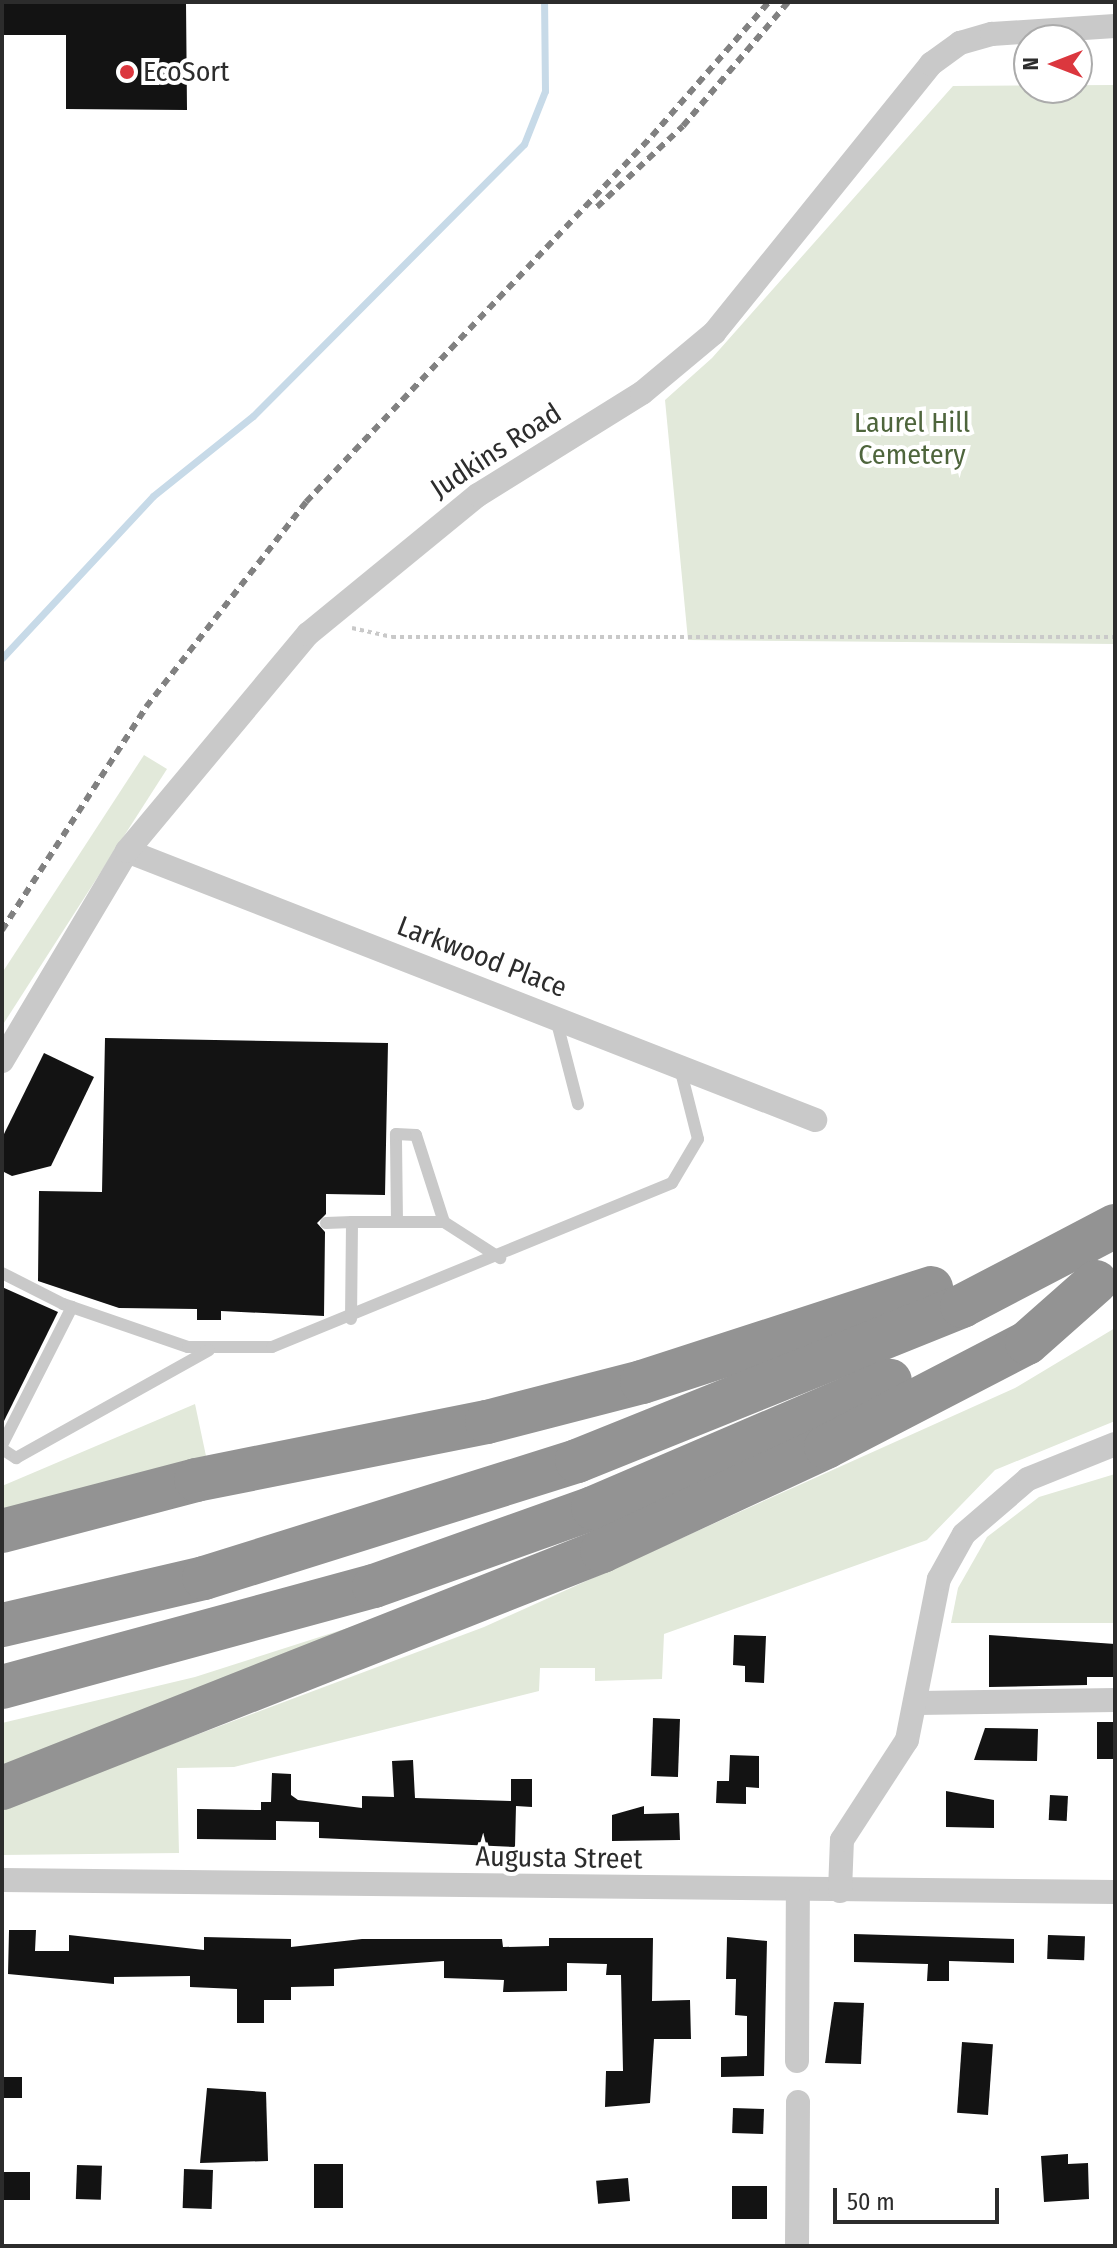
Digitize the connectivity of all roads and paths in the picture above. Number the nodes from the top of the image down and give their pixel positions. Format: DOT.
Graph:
graph roads {
  1 [pos="1115,26"];
  2 [pos="330,614"];
  3 [pos="1115,637"];
  4 [pos="127,851"];
  5 [pos="556,1019"];
  6 [pos="2,1061"];
  7 [pos="679,1066"];
  8 [pos="578,1104"];
  9 [pos="815,1120"];
  10 [pos="352,1222"];
  11 [pos="397,1222"];
  12 [pos="444,1222"];
  13 [pos="326,1223"];
  14 [pos="1115,1226"];
  15 [pos="500,1258"];
  16 [pos="2,1273"];
  17 [pos="1106,1277"];
  18 [pos="72,1307"];
  19 [pos="351,1319"];
  20 [pos="209,1350"];
  21 [pos="1115,1444"];
  22 [pos="2,1447"];
  23 [pos="2,1531"];
  24 [pos="2,1625"];
  25 [pos="2,1687"];
  26 [pos="1115,1700"];
  27 [pos="918,1703"];
  28 [pos="2,1788"];
  29 [pos="2,1880"];
  30 [pos="798,1890"];
  31 [pos="840,1891"];
  32 [pos="1115,1892"];
  33 [pos="797,2061"];
  34 [pos="798,2102"];
  35 [pos="797,2246"];
  1 -- 2 [label="street, Judkins Road"];
  2 -- 3 [label="path"];
  2 -- 4 [label="street, Judkins Road"];
  4 -- 5 [label="street, Larkwood Place"];
  4 -- 6 [label="street, Judkins Road"];
  5 -- 7 [label="street, Larkwood Place"];
  5 -- 8 [label="lane"];
  7 -- 9 [label="street, Larkwood Place"];
  7 -- 15 [label="lane"];
  10 -- 11 [label="lane"];
  10 -- 13 [label="lane"];
  10 -- 19 [label="lane"];
  11 -- 12 [label="lane"];
  11 -- 12 [label="lane"];
  12 -- 15 [label="lane"];
  14 -- 23 [label="highway"];
  14 -- 24 [label="highway"];
  15 -- 19 [label="lane"];
  16 -- 18 [label="lane"];
  17 -- 25 [label="highway"];
  17 -- 28 [label="highway"];
  18 -- 20 [label="lane"];
  18 -- 22 [label="lane"];
  19 -- 20 [label="lane"];
  20 -- 22 [label="lane"];
  21 -- 27 [label="street"];
  26 -- 27 [label="street"];
  27 -- 31 [label="street"];
  29 -- 30 [label="street, Augusta Street"];
  30 -- 31 [label="street, Augusta Street"];
  30 -- 33 [label="street"];
  31 -- 32 [label="street, Augusta Street"];
  34 -- 35 [label="street"];
}
